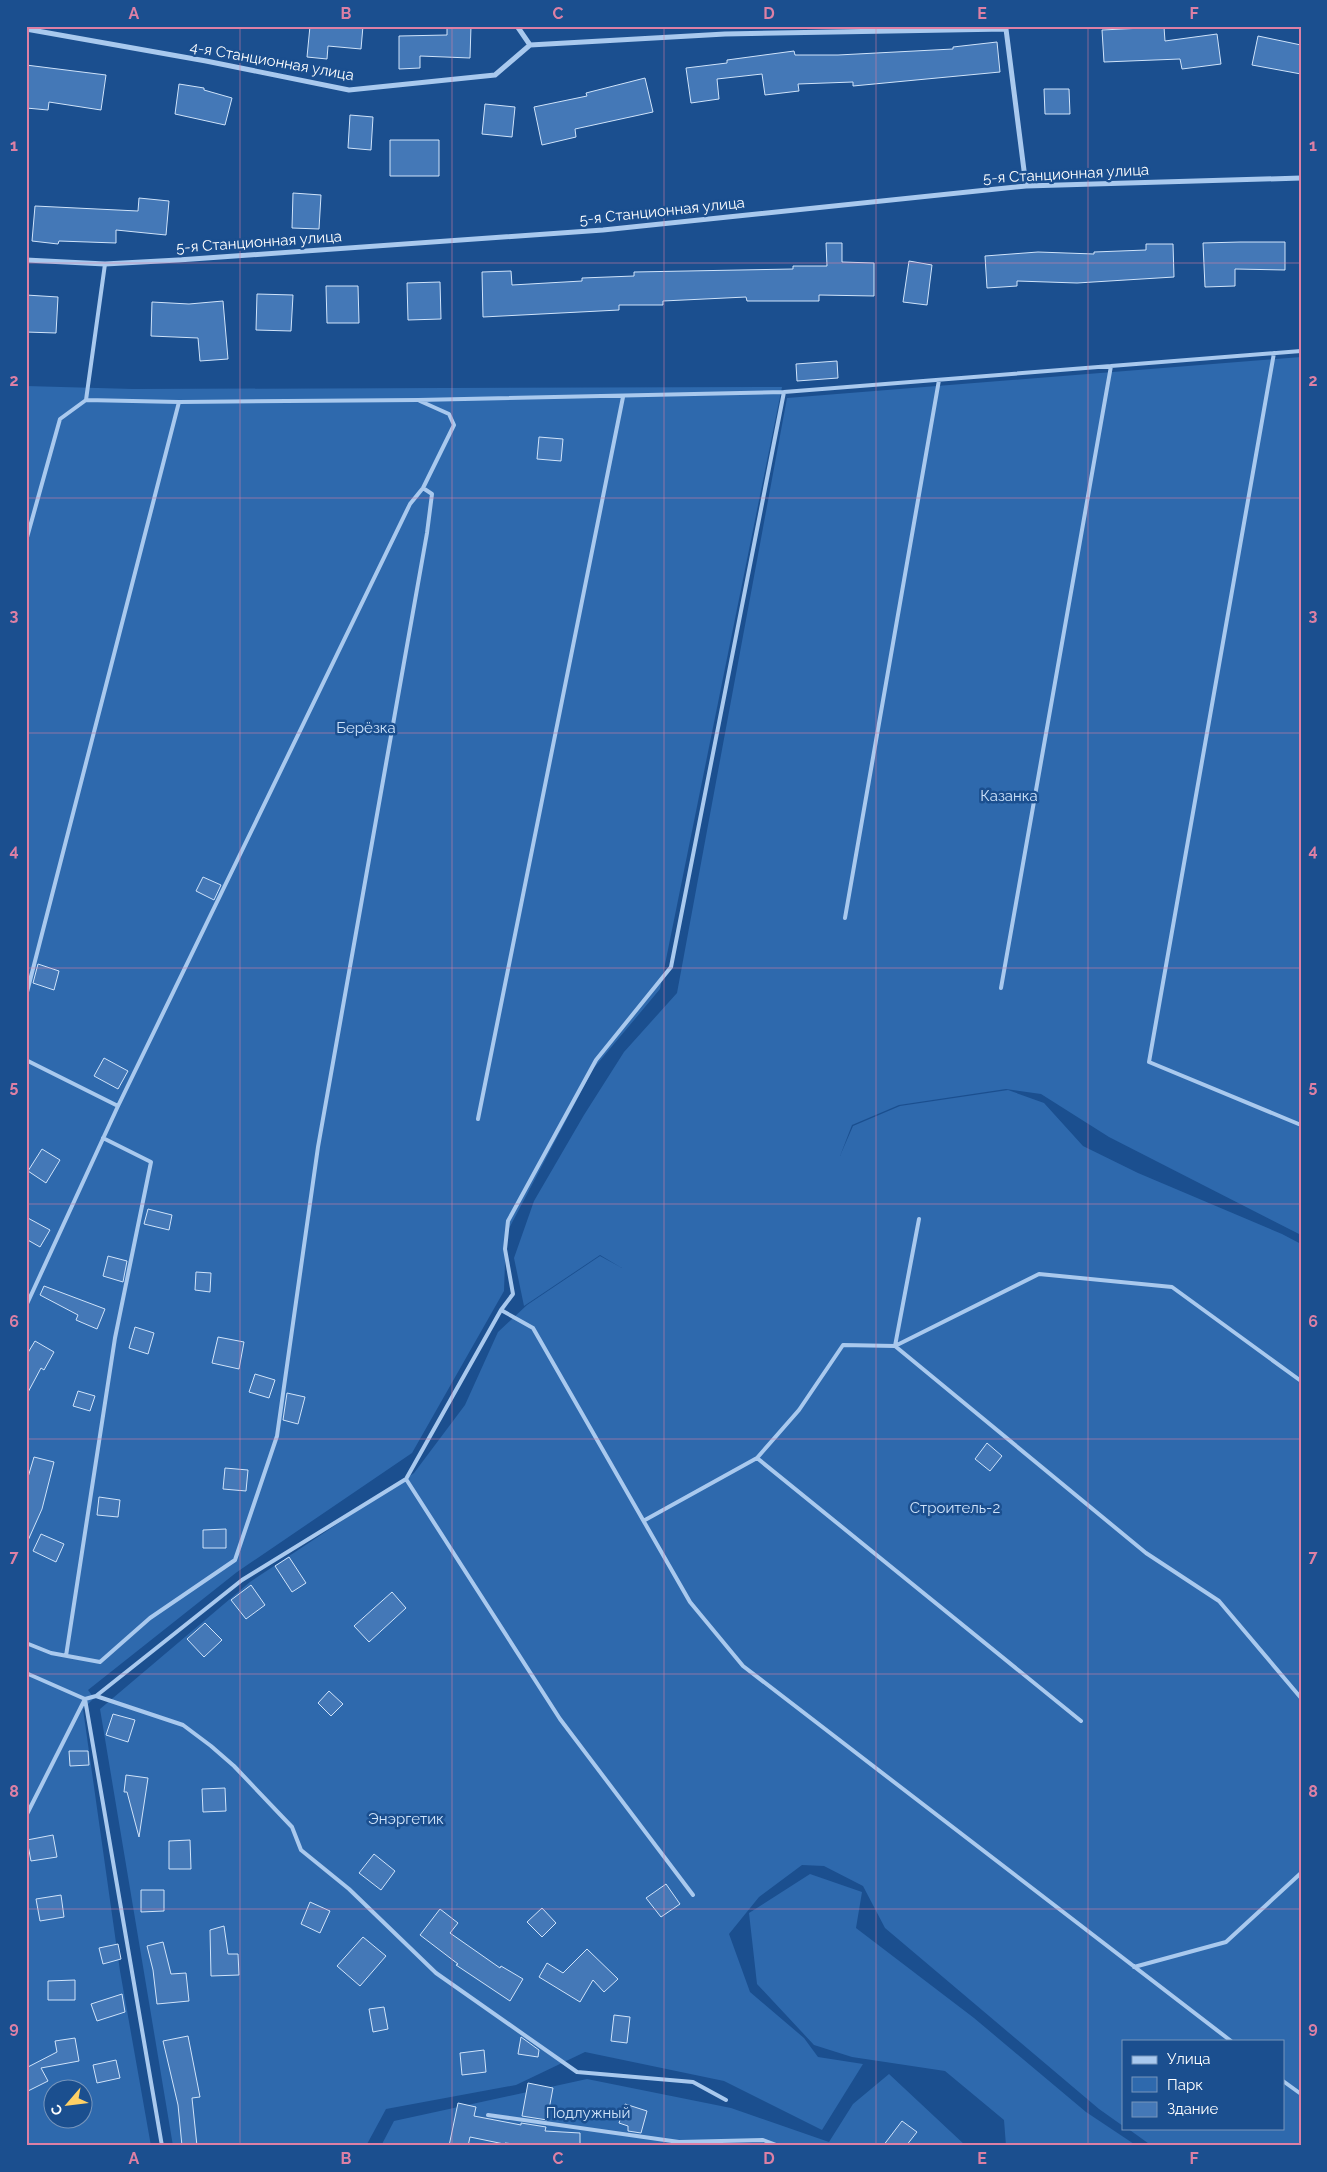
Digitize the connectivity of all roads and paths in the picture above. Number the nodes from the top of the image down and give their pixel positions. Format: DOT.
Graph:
graph roads {
  1 [pos="517,26"];
  2 [pos="26,30"];
  3 [pos="530,46"];
  4 [pos="1301,178"];
  5 [pos="1026,186"];
  6 [pos="26,260"];
  7 [pos="105,264"];
  8 [pos="1301,351"];
  9 [pos="1274,353"];
  10 [pos="1111,366"];
  11 [pos="939,380"];
  12 [pos="784,392"];
  13 [pos="623,397"];
  14 [pos="86,400"];
  15 [pos="418,400"];
  16 [pos="179,402"];
  17 [pos="423,488"];
  18 [pos="26,541"];
  19 [pos="845,918"];
  20 [pos="1001,988"];
  21 [pos="26,996"];
  22 [pos="26,1060"];
  23 [pos="118,1106"];
  24 [pos="478,1119"];
  25 [pos="1301,1125"];
  26 [pos="103,1138"];
  27 [pos="919,1219"];
  28 [pos="26,1306"];
  29 [pos="501,1310"];
  30 [pos="895,1346"];
  31 [pos="1301,1381"];
  32 [pos="757,1458"];
  33 [pos="406,1479"];
  34 [pos="646,1520"];
  35 [pos="26,1643"];
  36 [pos="66,1656"];
  37 [pos="26,1673"];
  38 [pos="96,1696"];
  39 [pos="1301,1698"];
  40 [pos="85,1699"];
  41 [pos="1081,1721"];
  42 [pos="26,1816"];
  43 [pos="1301,1873"];
  44 [pos="693,1895"];
  45 [pos="1134,1967"];
  46 [pos="1230,2040"];
  47 [pos="1284,2082"];
  48 [pos="1301,2094"];
  49 [pos="726,2100"];
  50 [pos="488,2116"];
  51 [pos="162,2146"];
  52 [pos="779,2146"];
  1 -- 3 [label="street"];
  2 -- 3 [label="street, 4-я Станционная улица"];
  3 -- 5 [label="street"];
  4 -- 5 [label="street, 5-я Станционная улица"];
  5 -- 7 [label="street, 5-я Станционная улица"];
  6 -- 7 [label="street, 5-я Станционная улица"];
  7 -- 14 [label="lane"];
  8 -- 9 [label="lane"];
  9 -- 10 [label="lane"];
  9 -- 25 [label="lane"];
  10 -- 11 [label="lane"];
  10 -- 20 [label="lane"];
  11 -- 12 [label="lane"];
  11 -- 19 [label="lane"];
  12 -- 13 [label="lane"];
  12 -- 29 [label="lane"];
  13 -- 15 [label="lane"];
  13 -- 24 [label="lane"];
  14 -- 16 [label="lane"];
  14 -- 18 [label="lane"];
  15 -- 16 [label="lane"];
  15 -- 17 [label="lane"];
  16 -- 21 [label="lane"];
  17 -- 23 [label="lane"];
  17 -- 36 [label="lane"];
  22 -- 23 [label="lane"];
  23 -- 26 [label="lane"];
  26 -- 28 [label="lane"];
  26 -- 36 [label="lane"];
  27 -- 30 [label="lane"];
  29 -- 33 [label="lane"];
  29 -- 34 [label="lane"];
  30 -- 31 [label="lane"];
  30 -- 32 [label="lane"];
  30 -- 39 [label="lane"];
  32 -- 34 [label="lane"];
  32 -- 41 [label="lane"];
  33 -- 38 [label="lane"];
  33 -- 44 [label="lane"];
  34 -- 45 [label="lane"];
  35 -- 36 [label="lane"];
  37 -- 40 [label="lane"];
  38 -- 40 [label="lane"];
  38 -- 49 [label="lane"];
  40 -- 42 [label="lane"];
  40 -- 51 [label="lane"];
  43 -- 45 [label="lane"];
  45 -- 46 [label="lane"];
  47 -- 48 [label="lane"];
  50 -- 52 [label="lane"];
}
